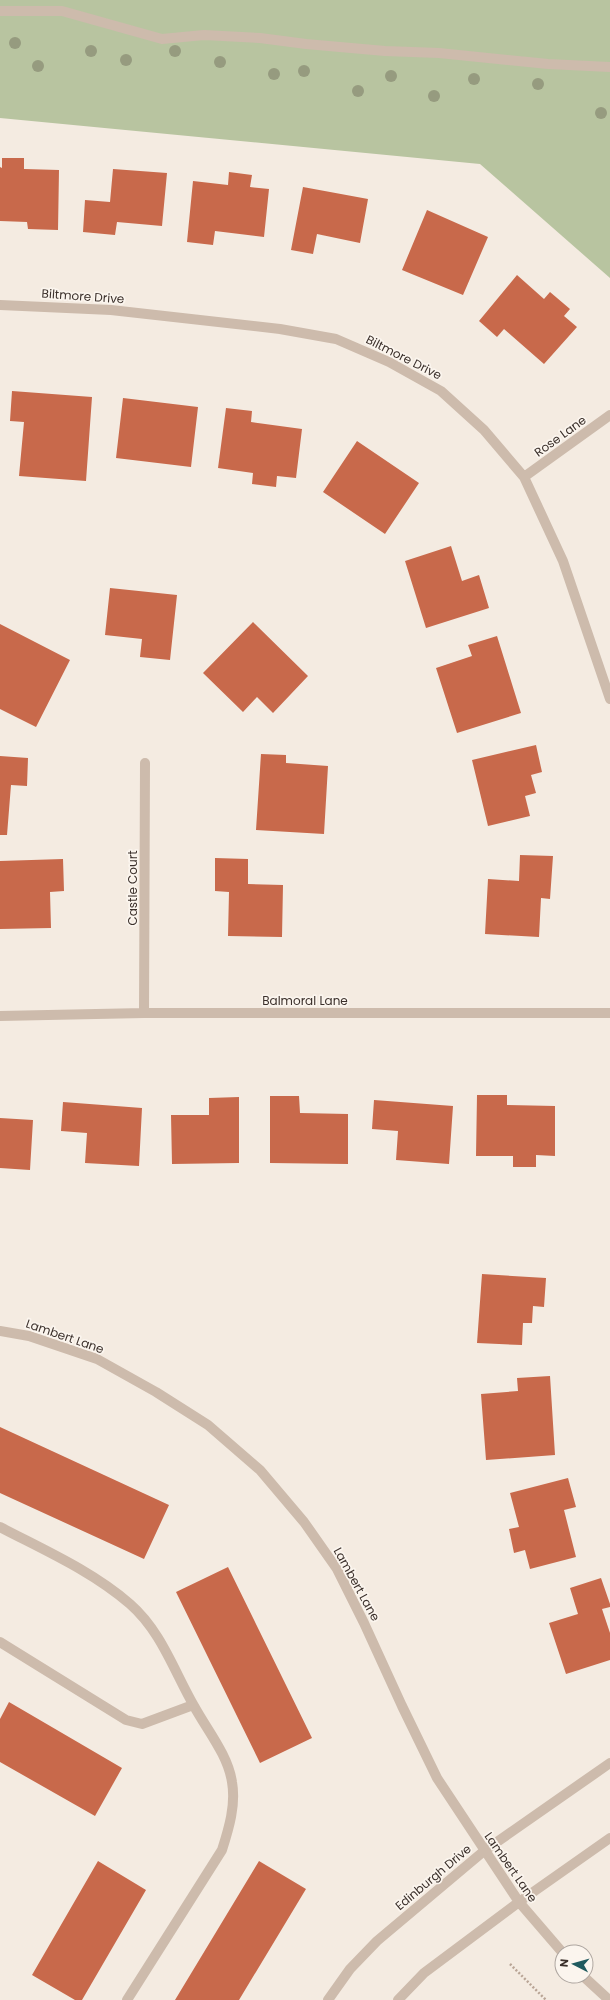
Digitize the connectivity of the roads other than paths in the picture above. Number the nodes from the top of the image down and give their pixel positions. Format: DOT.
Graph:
graph roads {
  1 [pos="0,11"];
  2 [pos="610,67"];
  3 [pos="0,305"];
  4 [pos="610,415"];
  5 [pos="524,477"];
  6 [pos="610,698"];
  7 [pos="145,763"];
  8 [pos="144,1013"];
  9 [pos="610,1013"];
  10 [pos="0,1016"];
  11 [pos="0,1330"];
  12 [pos="0,1527"];
  13 [pos="0,1642"];
  14 [pos="193,1705"];
  15 [pos="610,1763"];
  16 [pos="610,1838"];
  17 [pos="484,1851"];
  18 [pos="519,1902"];
  19 [pos="555,1944"];
  20 [pos="592,1984"];
  21 [pos="127,2000"];
  22 [pos="328,2000"];
  23 [pos="398,2000"];
  24 [pos="609,2000"];
  1 -- 2 [label="street"];
  3 -- 5 [label="street, Biltmore Drive"];
  4 -- 5 [label="street, Rose Lane"];
  5 -- 6 [label="street, Biltmore Drive"];
  7 -- 8 [label="street, Castle Court"];
  8 -- 9 [label="street, Balmoral Lane"];
  8 -- 10 [label="street, Balmoral Lane"];
  11 -- 17 [label="street, Lambert Lane"];
  12 -- 14 [label="street"];
  13 -- 14 [label="street"];
  14 -- 21 [label="street"];
  15 -- 17 [label="street, Edinburgh Drive"];
  16 -- 18 [label="street"];
  17 -- 18 [label="street, Lambert Lane"];
  17 -- 22 [label="street, Edinburgh Drive"];
  18 -- 19 [label="street, Lambert Lane"];
  18 -- 23 [label="street"];
  20 -- 24 [label="street"];
}
